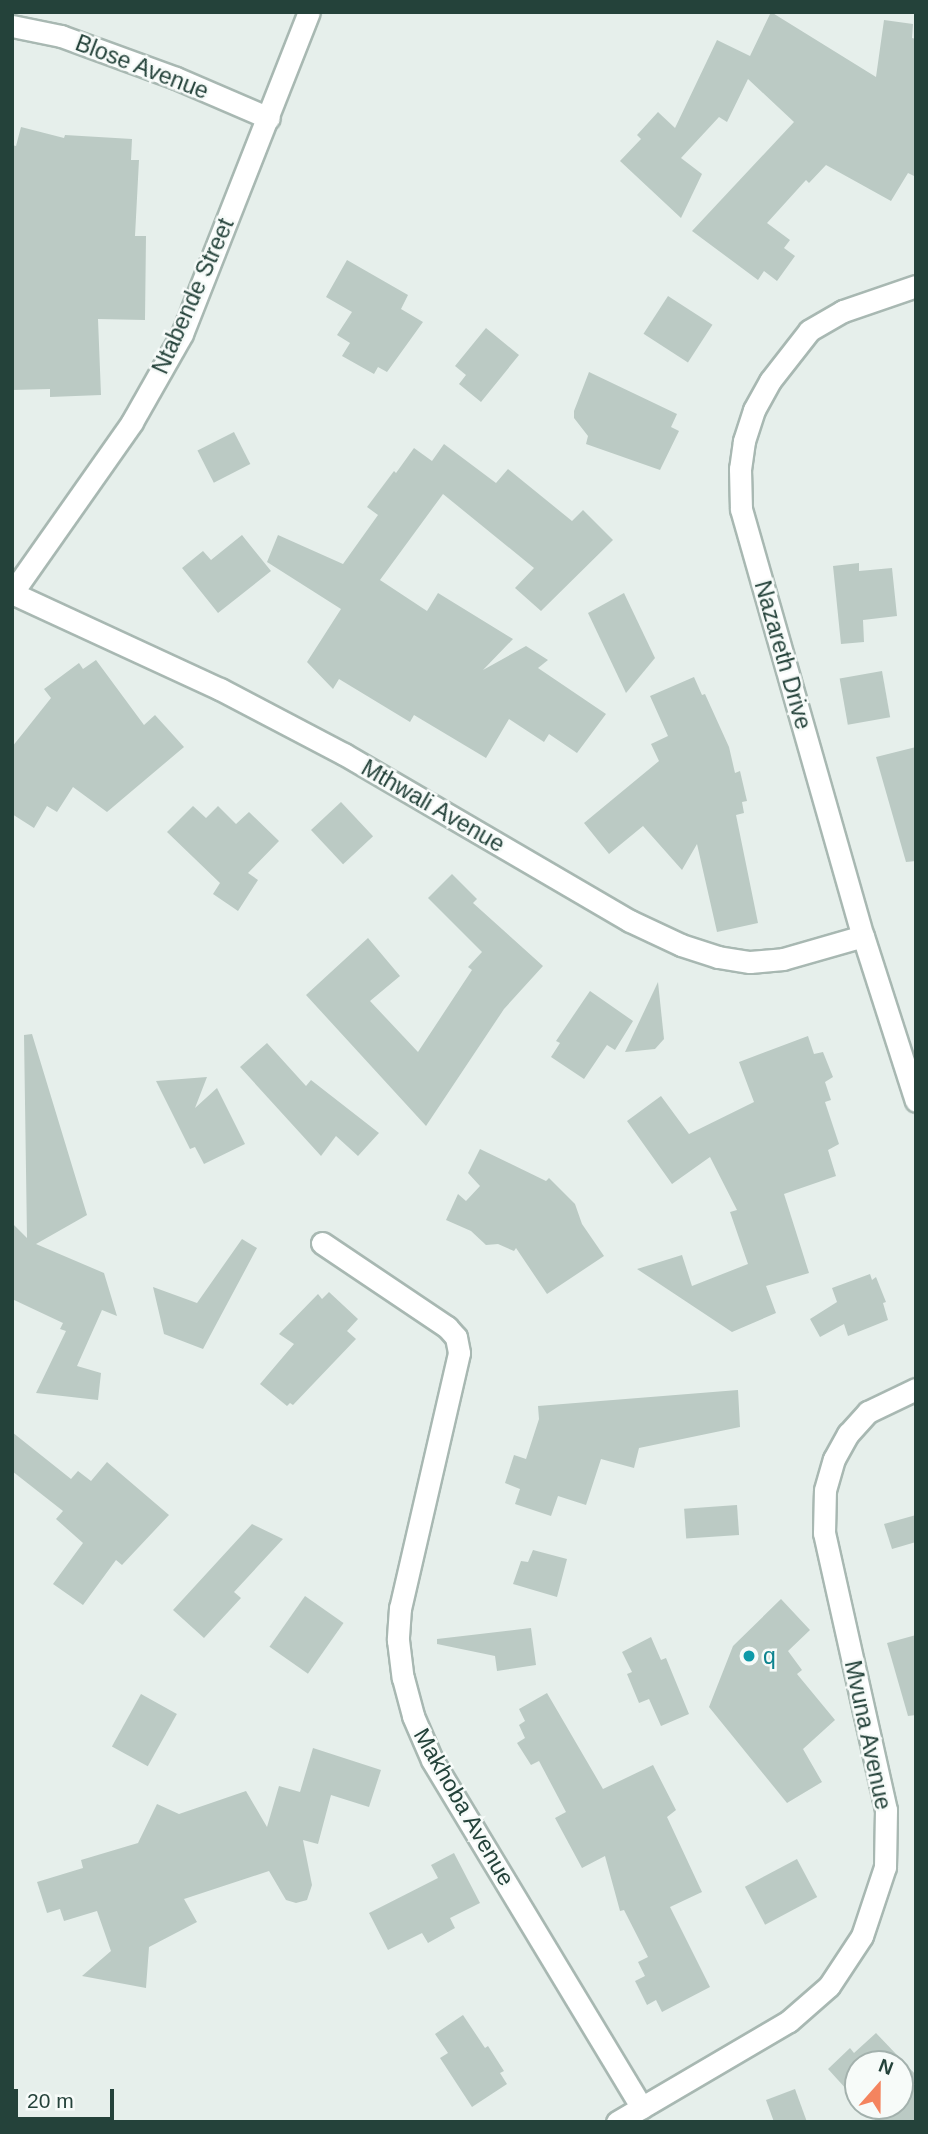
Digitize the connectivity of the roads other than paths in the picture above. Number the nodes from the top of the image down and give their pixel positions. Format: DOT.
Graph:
graph roads {
  1 [pos="309,12"];
  2 [pos="12,26"];
  3 [pos="269,118"];
  4 [pos="916,286"];
  5 [pos="12,593"];
  6 [pos="863,936"];
  7 [pos="916,1101"];
  8 [pos="322,1243"];
  9 [pos="916,1389"];
  10 [pos="642,2108"];
  11 [pos="617,2122"];
  1 -- 3 [label="street, Ntabende Street"];
  2 -- 3 [label="street, Blose Avenue"];
  3 -- 5 [label="street, Ntabende Street"];
  4 -- 6 [label="street, Nazareth Drive"];
  5 -- 6 [label="street, Mthwali Avenue"];
  6 -- 7 [label="street, Nazareth Drive"];
  8 -- 10 [label="street, Makhoba Avenue"];
  9 -- 10 [label="street, Mvuna Avenue"];
  10 -- 11 [label="street, Mvuna Avenue"];
}
